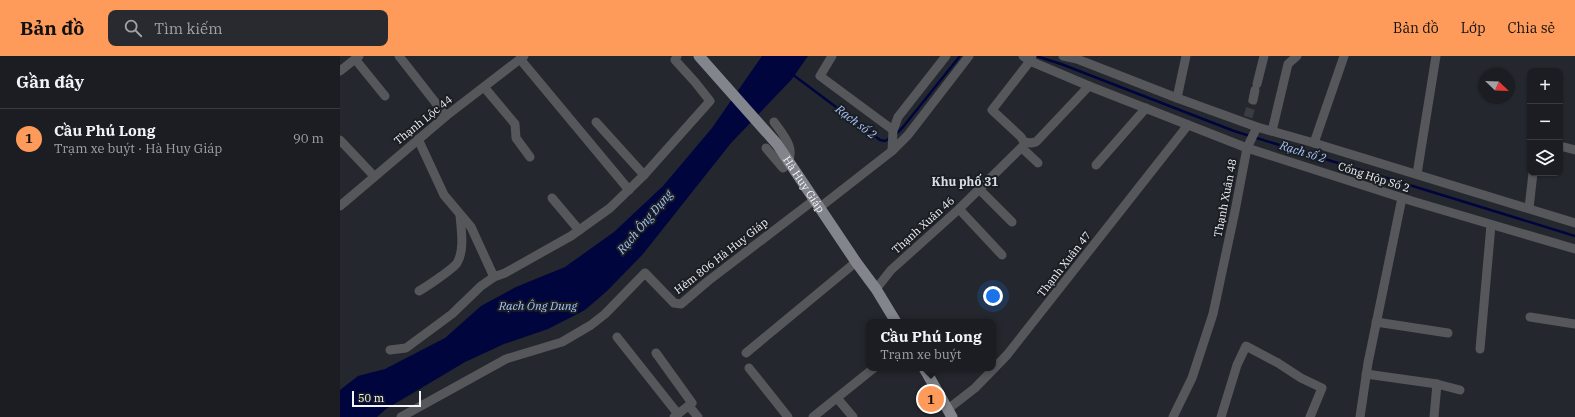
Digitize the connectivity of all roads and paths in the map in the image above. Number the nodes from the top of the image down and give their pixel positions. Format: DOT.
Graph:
graph roads {
  1 [pos="399,56"];
  2 [pos="677,56"];
  3 [pos="699,56"];
  4 [pos="832,56"];
  5 [pos="946,56"];
  6 [pos="969,56"];
  7 [pos="1063,56"];
  8 [pos="1186,56"];
  9 [pos="1264,56"];
  10 [pos="1297,56"];
  11 [pos="1344,56"];
  12 [pos="1436,56"];
  13 [pos="357,58"];
  14 [pos="522,58"];
  15 [pos="1028,58"];
  16 [pos="340,71"];
  17 [pos="1089,86"];
  18 [pos="484,87"];
  19 [pos="385,96"];
  20 [pos="1177,98"];
  21 [pos="1253,100"];
  22 [pos="1146,108"];
  23 [pos="446,116"];
  24 [pos="596,122"];
  25 [pos="774,122"];
  26 [pos="1188,125"];
  27 [pos="1257,127"];
  28 [pos="893,131"];
  29 [pos="1272,131"];
  30 [pos="418,139"];
  31 [pos="340,140"];
  32 [pos="1314,143"];
  33 [pos="1023,145"];
  34 [pos="892,147"];
  35 [pos="1563,147"];
  36 [pos="766,148"];
  37 [pos="1247,148"];
  38 [pos="1575,150"];
  39 [pos="530,157"];
  40 [pos="789,162"];
  41 [pos="1038,162"];
  42 [pos="1096,165"];
  43 [pos="1417,174"];
  44 [pos="644,175"];
  45 [pos="374,176"];
  46 [pos="1533,176"];
  47 [pos="979,189"];
  48 [pos="629,190"];
  49 [pos="552,198"];
  50 [pos="1402,198"];
  51 [pos="817,204"];
  52 [pos="340,206"];
  53 [pos="959,208"];
  54 [pos="1529,208"];
  55 [pos="460,215"];
  56 [pos="1012,222"];
  57 [pos="1575,223"];
  58 [pos="1492,225"];
  59 [pos="579,230"];
  60 [pos="1575,249"];
  61 [pos="1002,255"];
  62 [pos="856,262"];
  63 [pos="494,277"];
  64 [pos="876,289"];
  65 [pos="419,291"];
  66 [pos="1530,317"];
  67 [pos="894,319"];
  68 [pos="1376,322"];
  69 [pos="1575,324"];
  70 [pos="1448,333"];
  71 [pos="617,337"];
  72 [pos="390,350"];
  73 [pos="1480,350"];
  74 [pos="656,353"];
  75 [pos="746,353"];
  76 [pos="996,367"];
  77 [pos="749,368"];
  78 [pos="870,371"];
  79 [pos="926,371"];
  80 [pos="992,371"];
  81 [pos="1366,374"];
  82 [pos="1437,384"];
  83 [pos="1460,390"];
  84 [pos="837,398"];
  85 [pos="689,406"];
  86 [pos="950,413"];
  87 [pos="676,416"];
  88 [pos="401,417"];
  89 [pos="698,417"];
  90 [pos="788,417"];
  91 [pos="813,417"];
  92 [pos="853,417"];
  93 [pos="1173,417"];
  94 [pos="1221,417"];
  95 [pos="1310,417"];
  96 [pos="1360,417"];
  97 [pos="1434,417"];
  1 -- 23 [label="street"];
  2 -- 44 [label="street"];
  3 -- 40 [label="main road, Hà Huy Giáp"];
  4 -- 28 [label="street"];
  5 -- 28 [label="street"];
  6 -- 34 [label="street, Hẻm 806 Hà Huy Giáp"];
  7 -- 20 [label="street"];
  8 -- 20 [label="street"];
  9 -- 21 [label="street"];
  10 -- 29 [label="street"];
  11 -- 32 [label="street"];
  12 -- 43 [label="street"];
  13 -- 16 [label="street"];
  13 -- 19 [label="street"];
  14 -- 18 [label="street, Thạnh Lộc 44"];
  14 -- 48 [label="street"];
  15 -- 17 [label="street, Cống Hộp Số 2"];
  15 -- 33 [label="street"];
  17 -- 22 [label="street, Cống Hộp Số 2"];
  17 -- 33 [label="street"];
  18 -- 23 [label="street, Thạnh Lộc 44"];
  18 -- 39 [label="street"];
  20 -- 27 [label="street"];
  22 -- 26 [label="street, Cống Hộp Số 2"];
  22 -- 42 [label="street"];
  23 -- 30 [label="street, Thạnh Lộc 44"];
  24 -- 44 [label="street"];
  25 -- 40 [label="street"];
  26 -- 37 [label="street, Cống Hộp Số 2"];
  26 -- 76 [label="street, Thạnh Xuân 47"];
  27 -- 29 [label="street"];
  27 -- 37 [label="street, Thạnh Xuân 48"];
  28 -- 34 [label="street"];
  29 -- 32 [label="street"];
  30 -- 45 [label="street, Thạnh Lộc 44"];
  30 -- 55 [label="street"];
  31 -- 45 [label="street"];
  32 -- 43 [label="street"];
  33 -- 41 [label="street"];
  33 -- 47 [label="street, Thạnh Xuân 46"];
  34 -- 51 [label="street, Hẻm 806 Hà Huy Giáp"];
  35 -- 38 [label="street"];
  36 -- 40 [label="street"];
  37 -- 50 [label="street, Cống Hộp Số 2"];
  37 -- 93 [label="street, Thạnh Xuân 48"];
  40 -- 51 [label="main road, Hà Huy Giáp"];
  43 -- 54 [label="street"];
  44 -- 48 [label="street"];
  45 -- 52 [label="street, Thạnh Lộc 44"];
  46 -- 54 [label="street"];
  47 -- 53 [label="street, Thạnh Xuân 46"];
  47 -- 56 [label="street"];
  48 -- 59 [label="street"];
  49 -- 59 [label="street"];
  50 -- 58 [label="street, Cống Hộp Số 2"];
  50 -- 68 [label="street"];
  51 -- 62 [label="main road, Hà Huy Giáp"];
  51 -- 88 [label="street, Hẻm 806 Hà Huy Giáp"];
  53 -- 61 [label="street"];
  53 -- 64 [label="street, Thạnh Xuân 46"];
  54 -- 57 [label="street"];
  55 -- 63 [label="street"];
  55 -- 65 [label="street"];
  58 -- 60 [label="street, Cống Hộp Số 2"];
  58 -- 73 [label="street"];
  59 -- 63 [label="street"];
  62 -- 64 [label="main road, Hà Huy Giáp"];
  62 -- 75 [label="street"];
  63 -- 72 [label="street"];
  64 -- 67 [label="main road, Hà Huy Giáp"];
  66 -- 69 [label="street"];
  68 -- 70 [label="street"];
  68 -- 81 [label="street"];
  71 -- 87 [label="street"];
  74 -- 85 [label="street"];
  77 -- 90 [label="street"];
  78 -- 84 [label="street"];
  79 -- 86 [label="main road"];
  80 -- 86 [label="street, Thạnh Xuân 47"];
  81 -- 82 [label="street"];
  81 -- 96 [label="street"];
  82 -- 83 [label="street"];
  82 -- 97 [label="street"];
  84 -- 91 [label="street"];
  84 -- 92 [label="street"];
  85 -- 87 [label="street"];
  85 -- 89 [label="street"];
  94 -- 95 [label="street"];
}
